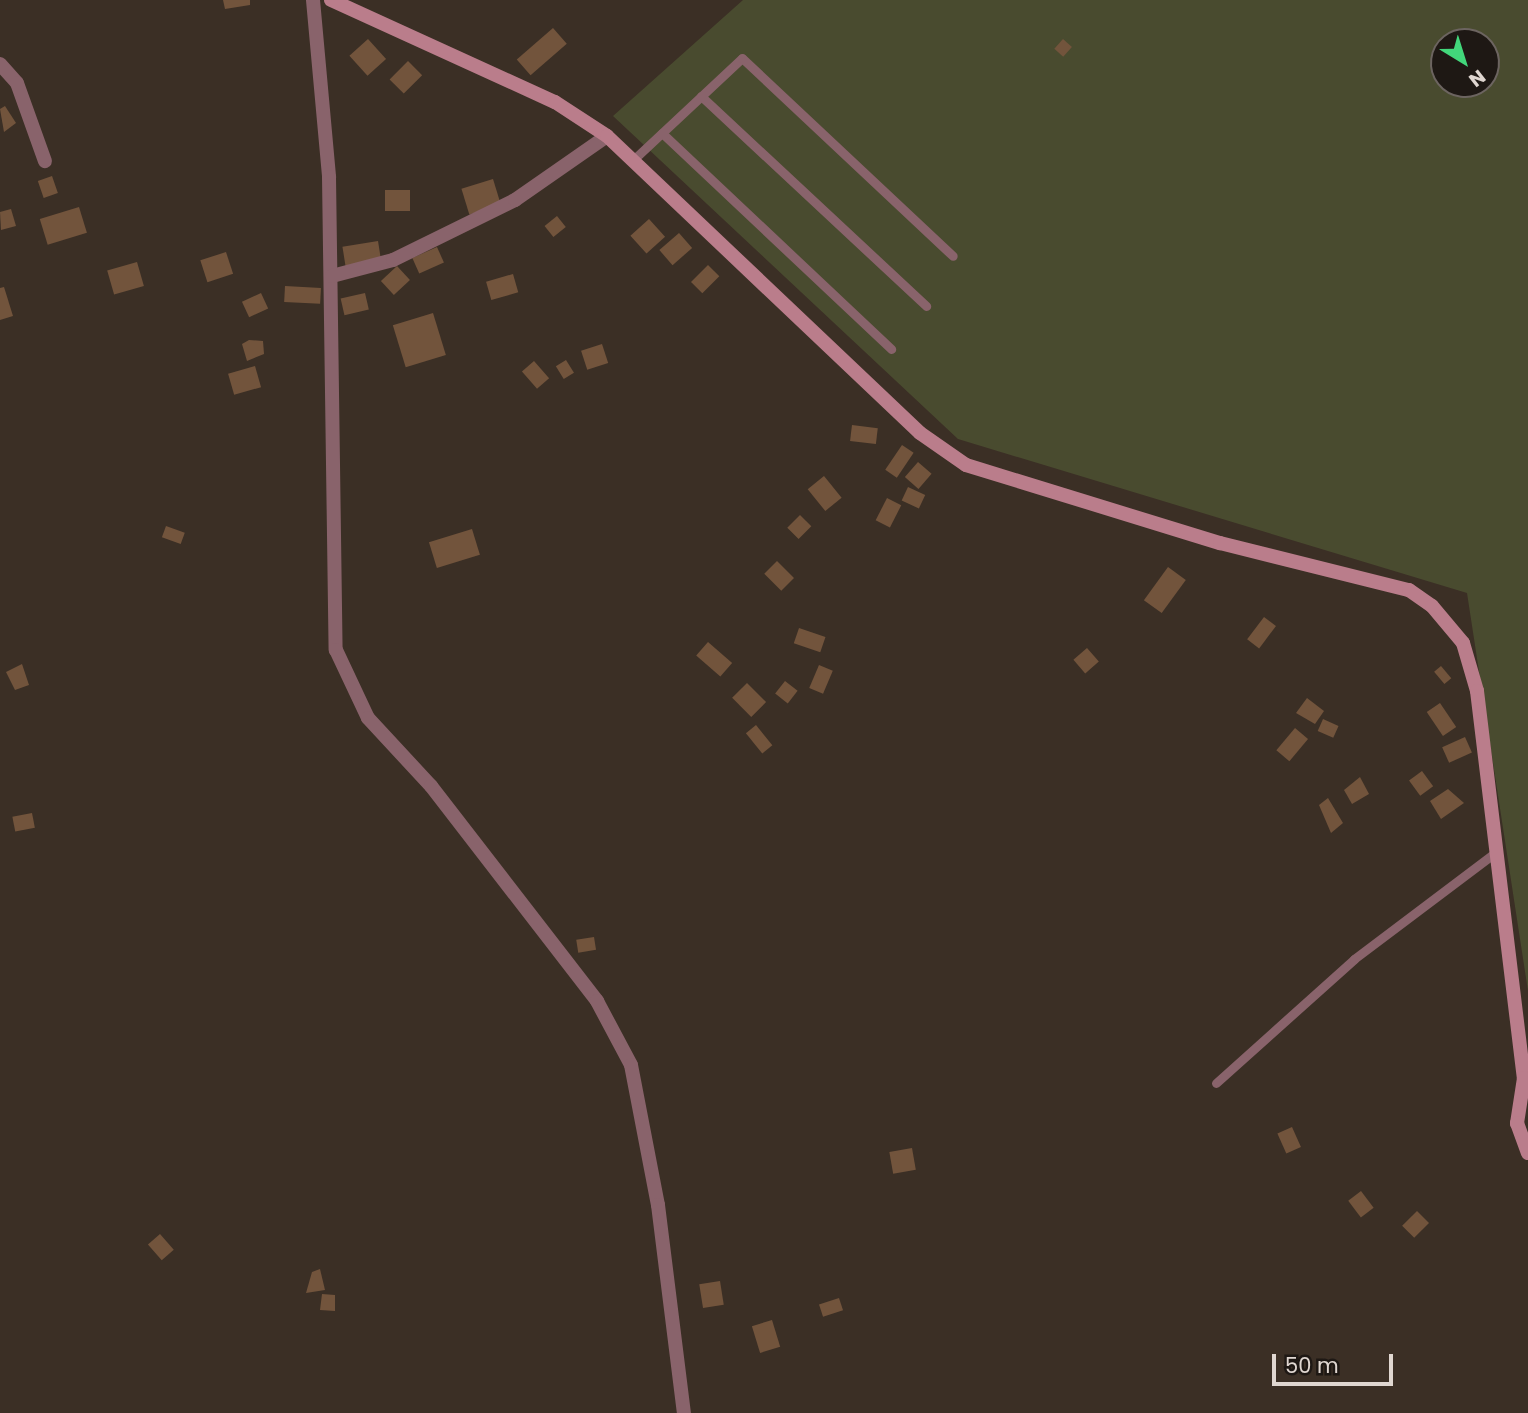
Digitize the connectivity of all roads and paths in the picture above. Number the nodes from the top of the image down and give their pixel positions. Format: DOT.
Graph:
graph roads {
  1 [pos="313,0"];
  2 [pos="331,0"];
  3 [pos="0,64"];
  4 [pos="701,96"];
  5 [pos="662,133"];
  6 [pos="607,136"];
  7 [pos="633,160"];
  8 [pos="45,161"];
  9 [pos="953,256"];
  10 [pos="332,276"];
  11 [pos="926,306"];
  12 [pos="891,349"];
  13 [pos="1496,852"];
  14 [pos="1216,1083"];
  15 [pos="1528,1153"];
  16 [pos="684,1413"];
  1 -- 10 [label="street"];
  2 -- 6 [label="street"];
  3 -- 8 [label="street"];
  4 -- 5 [label="lane"];
  4 -- 9 [label="lane"];
  4 -- 11 [label="lane"];
  5 -- 7 [label="lane"];
  5 -- 12 [label="lane"];
  6 -- 7 [label="street"];
  6 -- 10 [label="street"];
  7 -- 13 [label="street"];
  10 -- 16 [label="street"];
  13 -- 14 [label="lane"];
  13 -- 15 [label="street"];
}
